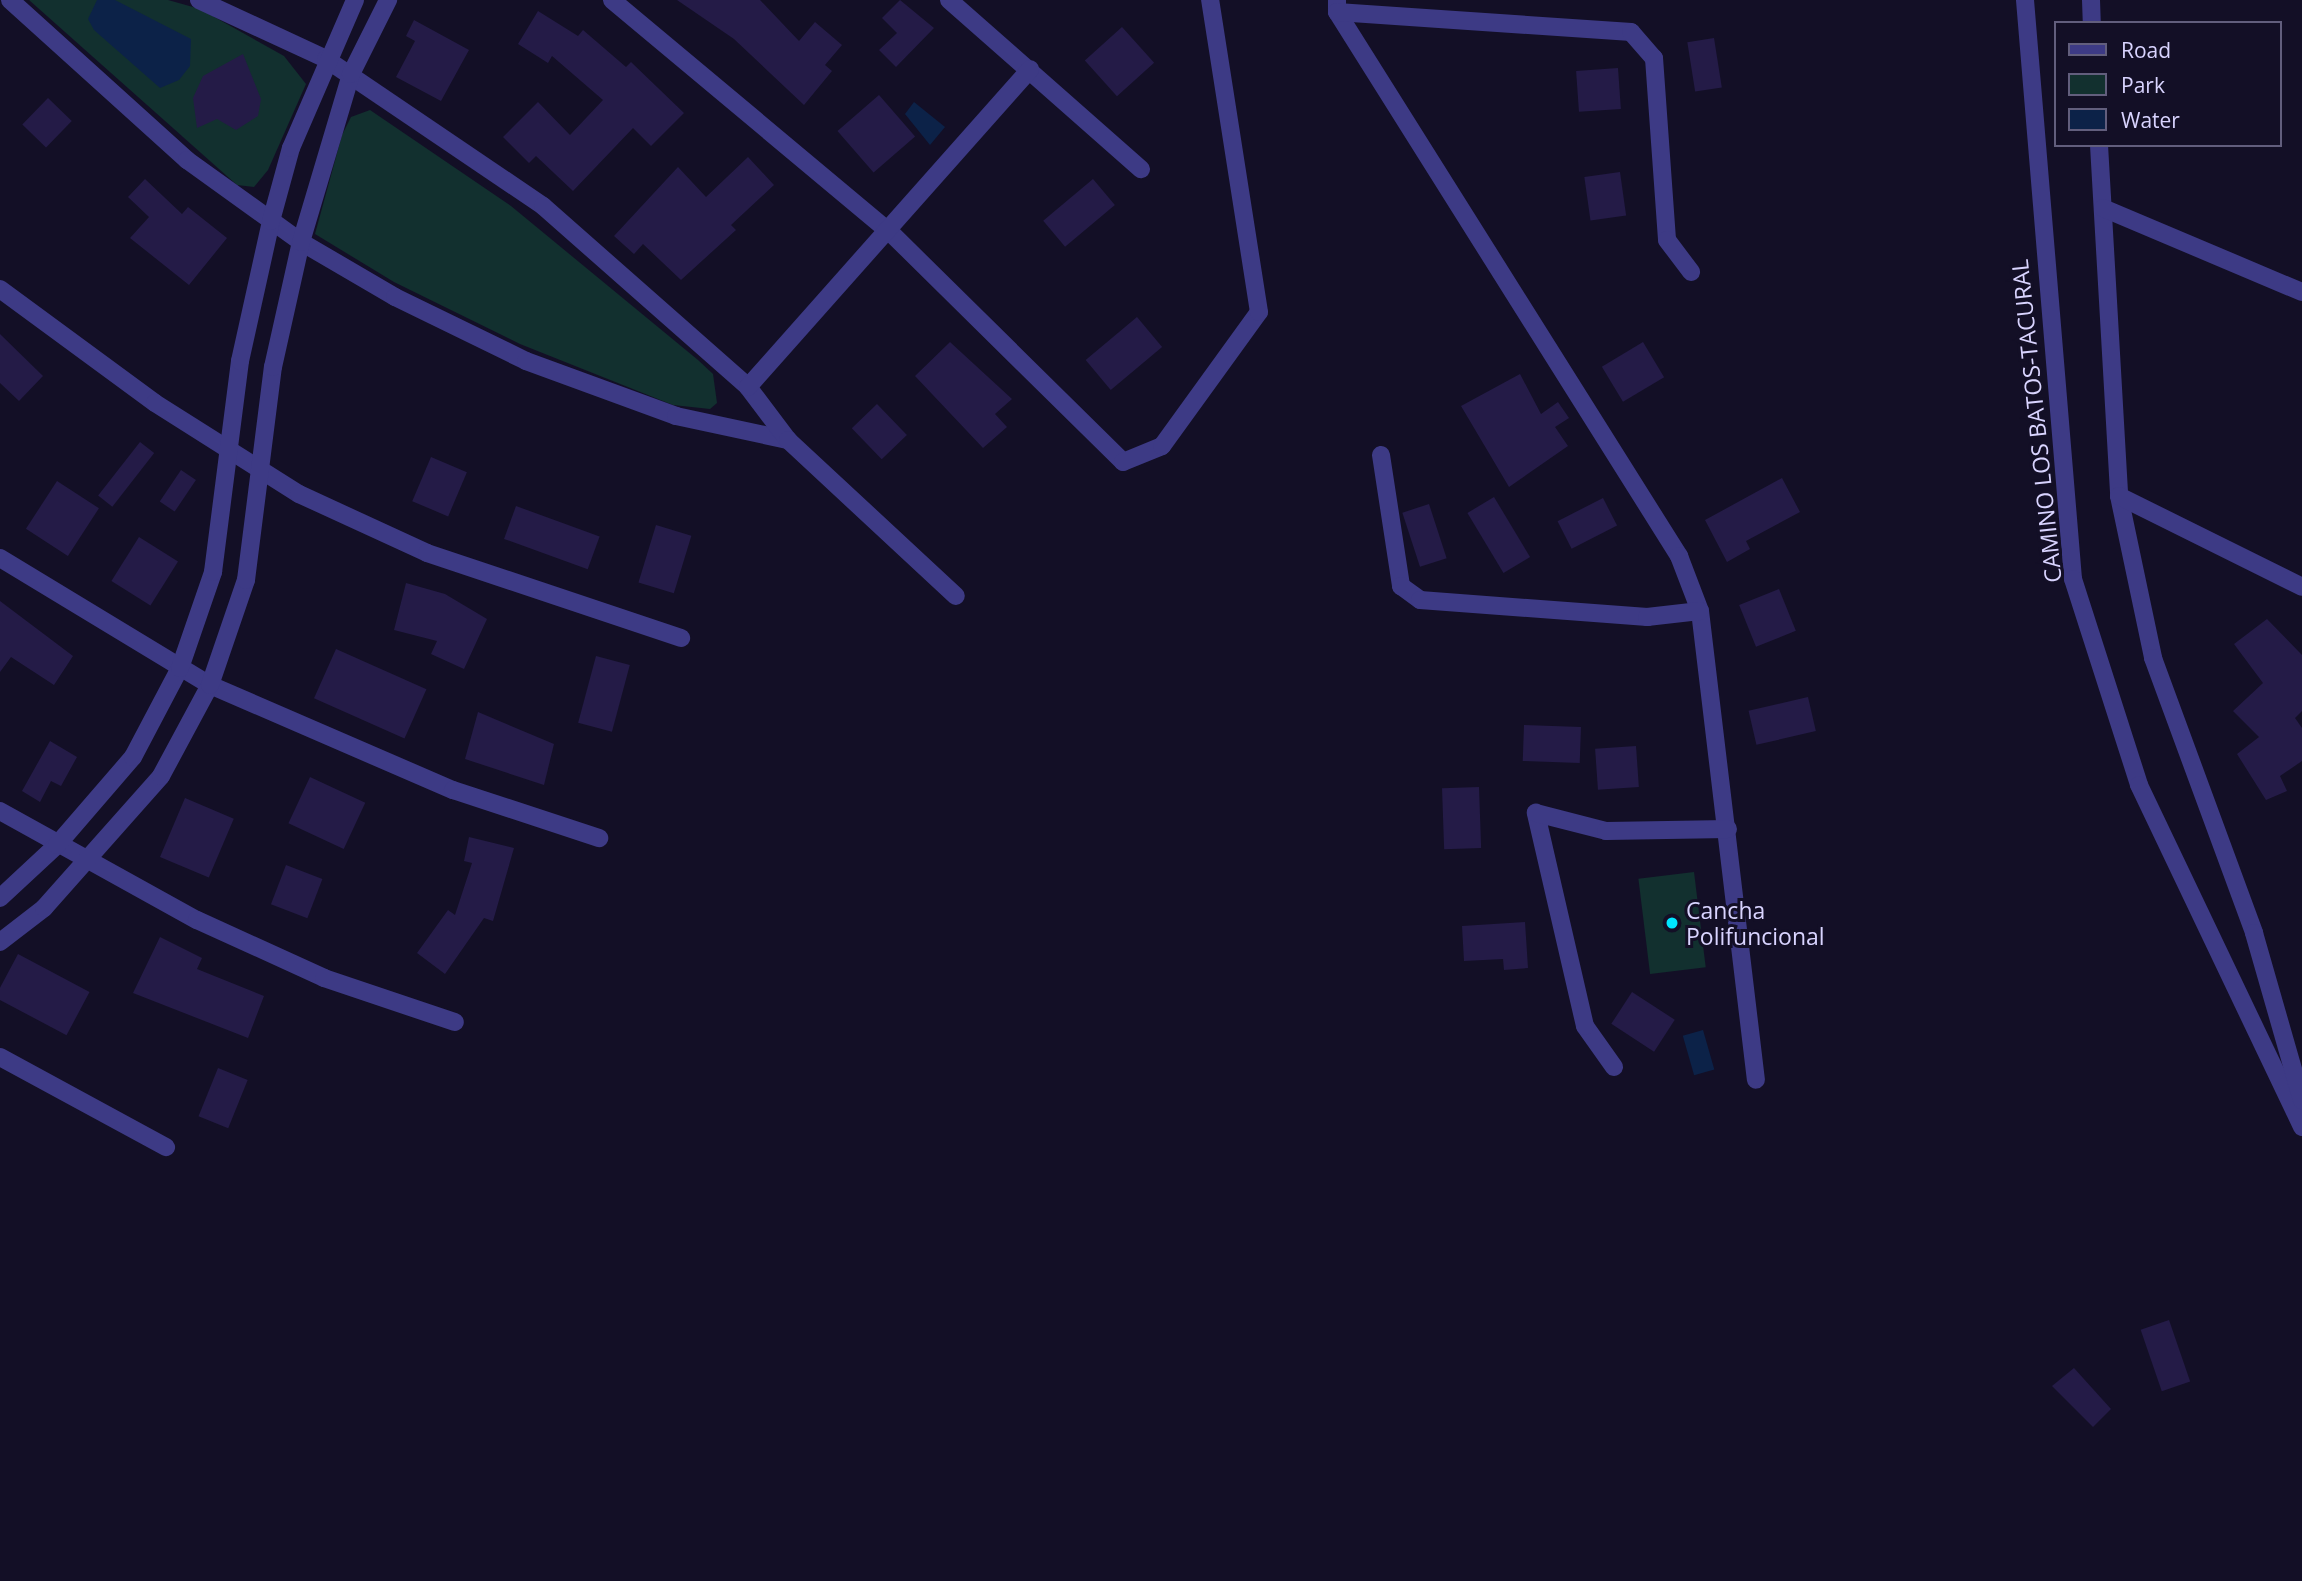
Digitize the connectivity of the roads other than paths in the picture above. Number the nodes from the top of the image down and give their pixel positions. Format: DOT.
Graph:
graph roads {
  1 [pos="10,0"];
  2 [pos="199,0"];
  3 [pos="355,0"];
  4 [pos="388,0"];
  5 [pos="612,0"];
  6 [pos="950,0"];
  7 [pos="1210,0"];
  8 [pos="2025,0"];
  9 [pos="2091,0"];
  10 [pos="1337,6"];
  11 [pos="2092,21"];
  12 [pos="326,59"];
  13 [pos="1030,69"];
  14 [pos="351,74"];
  15 [pos="2099,147"];
  16 [pos="1141,169"];
  17 [pos="2103,208"];
  18 [pos="271,221"];
  19 [pos="891,233"];
  20 [pos="301,242"];
  21 [pos="1691,272"];
  22 [pos="0,289"];
  23 [pos="2302,292"];
  24 [pos="748,387"];
  25 [pos="788,440"];
  26 [pos="229,446"];
  27 [pos="1381,455"];
  28 [pos="261,468"];
  29 [pos="2119,496"];
  30 [pos="0,558"];
  31 [pos="2302,587"];
  32 [pos="956,596"];
  33 [pos="1700,611"];
  34 [pos="681,638"];
  35 [pos="180,668"];
  36 [pos="210,685"];
  37 [pos="0,811"];
  38 [pos="1728,829"];
  39 [pos="599,838"];
  40 [pos="57,845"];
  41 [pos="88,860"];
  42 [pos="0,898"];
  43 [pos="0,942"];
  44 [pos="455,1023"];
  45 [pos="0,1057"];
  46 [pos="1614,1067"];
  47 [pos="1756,1080"];
  48 [pos="2302,1100"];
  49 [pos="2302,1126"];
  50 [pos="166,1147"];
  1 -- 18 [label="street"];
  2 -- 12 [label="street"];
  3 -- 12 [label="street"];
  4 -- 14 [label="street"];
  5 -- 19 [label="street"];
  6 -- 13 [label="street"];
  7 -- 19 [label="street"];
  8 -- 49 [label="street, CAMINO LOS BATOS-TACURAL"];
  9 -- 11 [label="street"];
  10 -- 21 [label="street"];
  10 -- 33 [label="street"];
  12 -- 14 [label="street"];
  12 -- 18 [label="street"];
  13 -- 16 [label="street"];
  13 -- 19 [label="street"];
  14 -- 20 [label="street"];
  14 -- 24 [label="street"];
  15 -- 17 [label="street"];
  17 -- 23 [label="street"];
  17 -- 29 [label="street"];
  18 -- 20 [label="street"];
  18 -- 26 [label="street"];
  19 -- 24 [label="street"];
  20 -- 25 [label="street"];
  20 -- 28 [label="street"];
  22 -- 26 [label="street"];
  24 -- 25 [label="street"];
  25 -- 32 [label="street"];
  26 -- 28 [label="street"];
  26 -- 35 [label="street"];
  27 -- 33 [label="street"];
  28 -- 34 [label="street"];
  28 -- 36 [label="street"];
  29 -- 31 [label="street"];
  29 -- 48 [label="street"];
  30 -- 35 [label="street"];
  33 -- 38 [label="street"];
  35 -- 36 [label="street"];
  35 -- 40 [label="street"];
  36 -- 39 [label="street"];
  36 -- 41 [label="street"];
  37 -- 40 [label="street"];
  38 -- 46 [label="street"];
  38 -- 47 [label="street"];
  40 -- 41 [label="street"];
  40 -- 42 [label="street"];
  41 -- 43 [label="street"];
  41 -- 44 [label="street"];
  45 -- 50 [label="street"];
}
